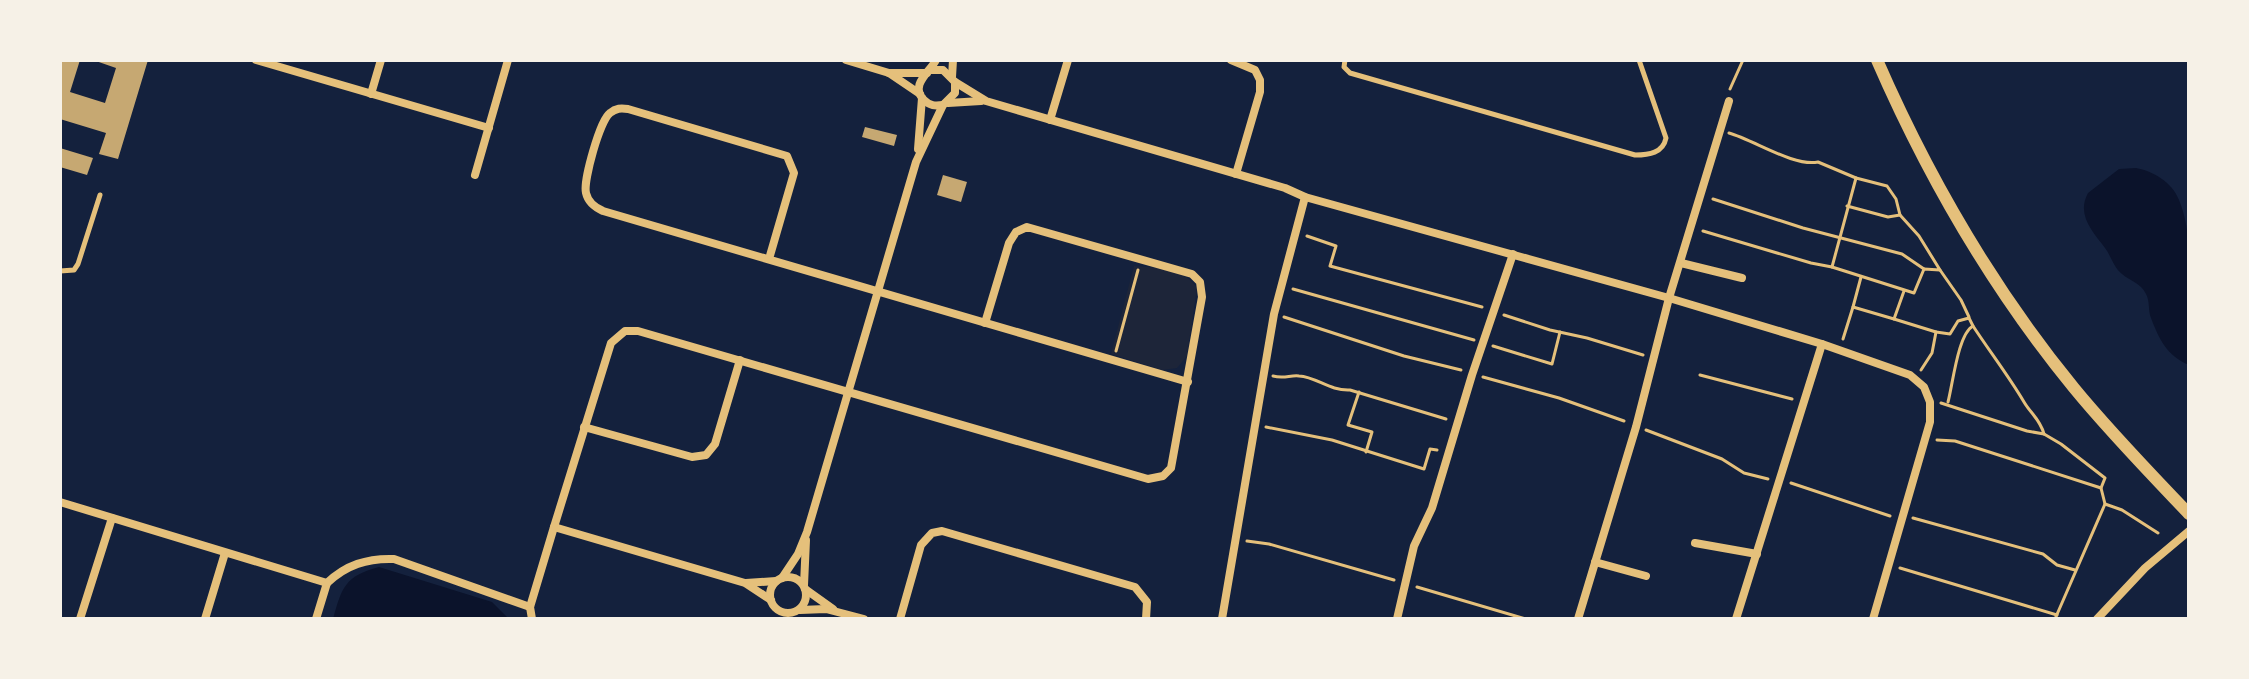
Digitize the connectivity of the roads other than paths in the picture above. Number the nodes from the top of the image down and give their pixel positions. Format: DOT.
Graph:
graph roads {
  1 [pos="256,60"];
  2 [pos="381,60"];
  3 [pos="508,60"];
  4 [pos="846,60"];
  5 [pos="936,60"];
  6 [pos="953,60"];
  7 [pos="1068,60"];
  8 [pos="1231,60"];
  9 [pos="1345,60"];
  10 [pos="1639,60"];
  11 [pos="1877,60"];
  12 [pos="929,72"];
  13 [pos="889,73"];
  14 [pos="954,79"];
  15 [pos="371,94"];
  16 [pos="921,96"];
  17 [pos="986,101"];
  18 [pos="1729,101"];
  19 [pos="945,104"];
  20 [pos="1050,120"];
  21 [pos="489,128"];
  22 [pos="916,162"];
  23 [pos="1236,174"];
  24 [pos="475,175"];
  25 [pos="100,195"];
  26 [pos="1305,197"];
  27 [pos="1513,254"];
  28 [pos="769,259"];
  29 [pos="1681,263"];
  30 [pos="60,271"];
  31 [pos="1742,278"];
  32 [pos="878,291"];
  33 [pos="1669,298"];
  34 [pos="985,323"];
  35 [pos="1822,344"];
  36 [pos="740,360"];
  37 [pos="1188,382"];
  38 [pos="848,391"];
  39 [pos="584,427"];
  40 [pos="60,502"];
  41 [pos="2189,514"];
  42 [pos="112,518"];
  43 [pos="554,527"];
  44 [pos="2189,531"];
  45 [pos="807,532"];
  46 [pos="1695,543"];
  47 [pos="225,553"];
  48 [pos="1757,554"];
  49 [pos="1595,562"];
  50 [pos="1646,576"];
  51 [pos="779,580"];
  52 [pos="327,583"];
  53 [pos="745,583"];
  54 [pos="805,587"];
  55 [pos="772,603"];
  56 [pos="530,607"];
  57 [pos="837,611"];
  58 [pos="795,614"];
  59 [pos="80,619"];
  60 [pos="205,619"];
  61 [pos="316,619"];
  62 [pos="532,619"];
  63 [pos="774,619"];
  64 [pos="864,619"];
  65 [pos="900,619"];
  66 [pos="1146,619"];
  67 [pos="1222,619"];
  68 [pos="1397,619"];
  69 [pos="1578,619"];
  70 [pos="1736,619"];
  71 [pos="1873,619"];
  72 [pos="2097,619"];
  1 -- 15 [label="street"];
  2 -- 15 [label="street"];
  3 -- 21 [label="street"];
  4 -- 13 [label="street"];
  5 -- 12 [label="street"];
  6 -- 14 [label="street"];
  7 -- 20 [label="street"];
  8 -- 23 [label="street"];
  9 -- 10 [label="lane"];
  11 -- 41 [label="main road"];
  12 -- 13 [label="street"];
  12 -- 14 [label="street"];
  12 -- 16 [label="street"];
  13 -- 16 [label="street"];
  14 -- 17 [label="street"];
  14 -- 19 [label="street"];
  15 -- 21 [label="street"];
  16 -- 19 [label="street"];
  16 -- 22 [label="street"];
  17 -- 19 [label="street"];
  17 -- 20 [label="street"];
  18 -- 29 [label="street"];
  19 -- 22 [label="street"];
  20 -- 23 [label="street"];
  21 -- 24 [label="street"];
  22 -- 32 [label="street"];
  23 -- 26 [label="street"];
  25 -- 30 [label="lane"];
  26 -- 27 [label="street"];
  26 -- 67 [label="street"];
  27 -- 33 [label="street"];
  27 -- 68 [label="street"];
  28 -- 28 [label="street"];
  28 -- 32 [label="street"];
  29 -- 31 [label="street"];
  29 -- 33 [label="street"];
  32 -- 34 [label="street"];
  32 -- 38 [label="street"];
  33 -- 35 [label="street"];
  33 -- 49 [label="street"];
  34 -- 37 [label="street"];
  34 -- 37 [label="street"];
  35 -- 48 [label="street"];
  35 -- 71 [label="street"];
  36 -- 38 [label="street"];
  36 -- 39 [label="street"];
  36 -- 39 [label="street"];
  37 -- 38 [label="street"];
  38 -- 45 [label="street"];
  39 -- 43 [label="street"];
  40 -- 42 [label="street"];
  42 -- 47 [label="street"];
  42 -- 59 [label="street"];
  43 -- 53 [label="street"];
  43 -- 56 [label="street"];
  44 -- 72 [label="street"];
  45 -- 51 [label="street"];
  45 -- 54 [label="street"];
  46 -- 48 [label="street"];
  47 -- 52 [label="street"];
  47 -- 60 [label="street"];
  48 -- 70 [label="street"];
  49 -- 50 [label="street"];
  49 -- 69 [label="street"];
  51 -- 53 [label="street"];
  51 -- 54 [label="street"];
  51 -- 55 [label="street"];
  52 -- 56 [label="street"];
  52 -- 61 [label="street"];
  53 -- 55 [label="street"];
  54 -- 57 [label="street"];
  54 -- 58 [label="street"];
  55 -- 58 [label="street"];
  55 -- 63 [label="street"];
  56 -- 62 [label="street"];
  57 -- 58 [label="street"];
  57 -- 64 [label="street"];
  65 -- 66 [label="street"];
}
